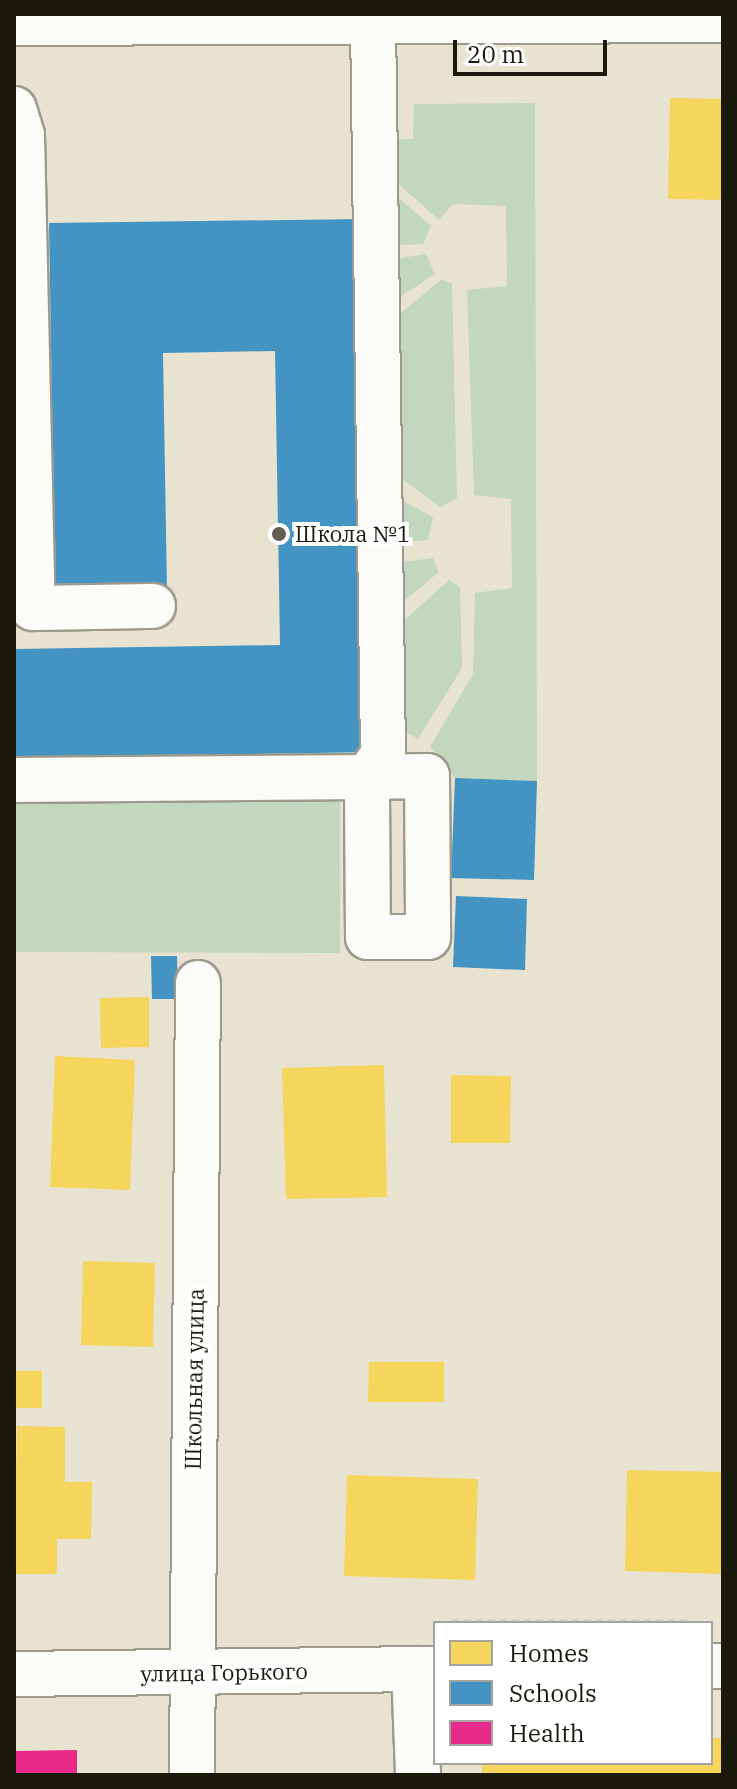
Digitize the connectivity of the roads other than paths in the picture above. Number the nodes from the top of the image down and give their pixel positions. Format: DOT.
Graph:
graph roads {
  1 [pos="202,18"];
  2 [pos="723,20"];
  3 [pos="373,22"];
  4 [pos="14,23"];
  5 [pos="14,109"];
  6 [pos="153,606"];
  7 [pos="14,780"];
  8 [pos="198,983"];
  9 [pos="425,1669"];
  10 [pos="190,1672"];
  11 [pos="14,1674"];
  12 [pos="192,1775"];
  13 [pos="418,1775"];
  1 -- 3 [label="street"];
  1 -- 4 [label="street"];
  2 -- 3 [label="street"];
  3 -- 7 [label="street"];
  5 -- 6 [label="street"];
  8 -- 10 [label="street, Школьная улица"];
  9 -- 10 [label="street, улица Горького"];
  9 -- 13 [label="street"];
  10 -- 11 [label="street, улица Горького"];
  10 -- 12 [label="street, Школьная улица"];
}
